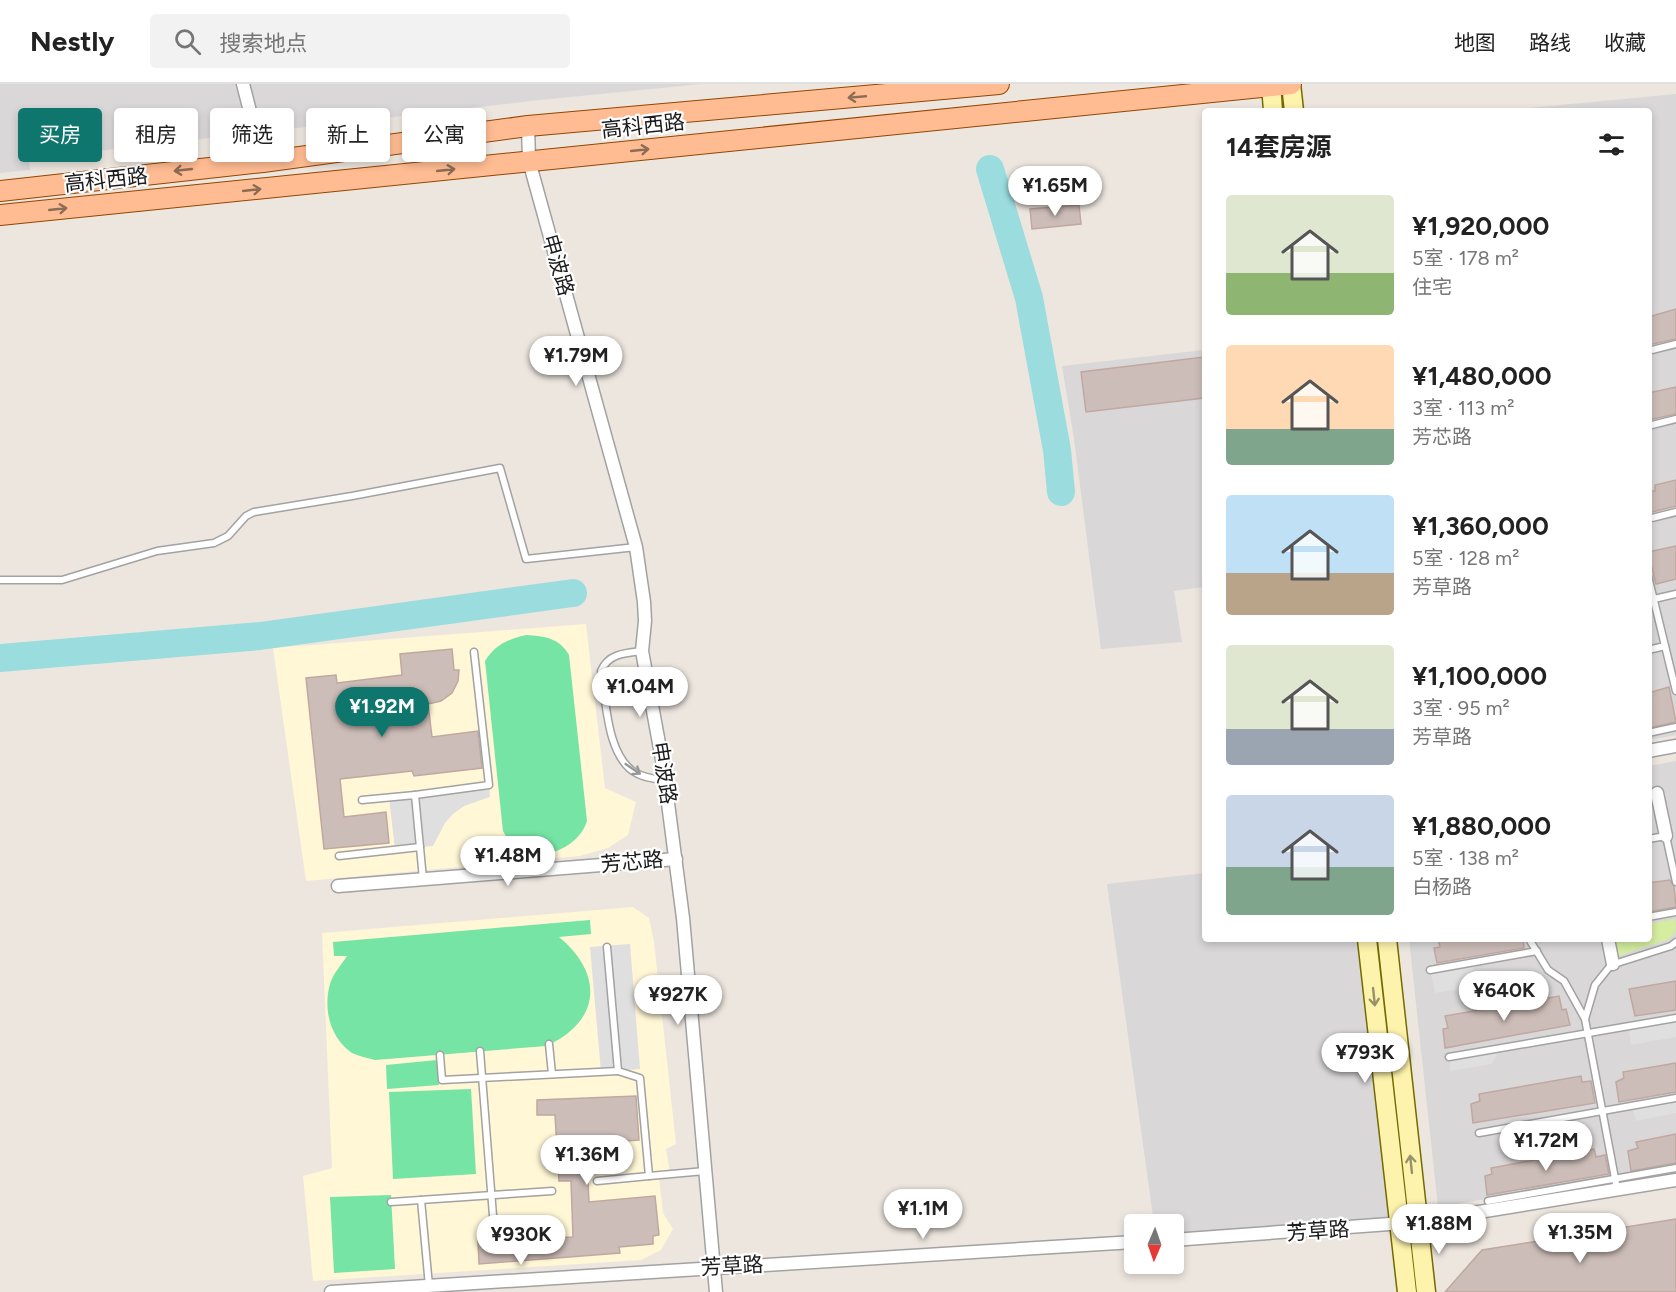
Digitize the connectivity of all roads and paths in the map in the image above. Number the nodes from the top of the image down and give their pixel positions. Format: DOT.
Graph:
graph roads {
  1 [pos="243,84"];
  2 [pos="999,84"];
  3 [pos="1291,84"];
  4 [pos="1271,86"];
  5 [pos="249,108"];
  6 [pos="1273,108"];
  7 [pos="1294,108"];
  8 [pos="528,126"];
  9 [pos="294,158"];
  10 [pos="529,161"];
  11 [pos="263,162"];
  12 [pos="0,190"];
  13 [pos="0,215"];
  14 [pos="1676,344"];
  15 [pos="1652,350"];
  16 [pos="1676,419"];
  17 [pos="1652,425"];
  18 [pos="1676,512"];
  19 [pos="1652,518"];
  20 [pos="636,547"];
  21 [pos="0,580"];
  22 [pos="1652,591"];
  23 [pos="1676,594"];
  24 [pos="1654,599"];
  25 [pos="1665,646"];
  26 [pos="1652,649"];
  27 [pos="642,651"];
  28 [pos="474,652"];
  29 [pos="1674,672"];
  30 [pos="1676,691"];
  31 [pos="1676,726"];
  32 [pos="1652,732"];
  33 [pos="1676,746"];
  34 [pos="1652,750"];
  35 [pos="665,781"];
  36 [pos="1658,793"];
  37 [pos="415,795"];
  38 [pos="362,800"];
  39 [pos="1652,839"];
  40 [pos="1670,840"];
  41 [pos="420,847"];
  42 [pos="339,856"];
  43 [pos="676,859"];
  44 [pos="423,879"];
  45 [pos="1676,882"];
  46 [pos="338,886"];
  47 [pos="1676,912"];
  48 [pos="1652,916"];
  49 [pos="1367,942"];
  50 [pos="1387,942"];
  51 [pos="1531,942"];
  52 [pos="1609,942"];
  53 [pos="1676,942"];
  54 [pos="607,947"];
  55 [pos="1537,951"];
  56 [pos="1613,964"];
  57 [pos="1430,970"];
  58 [pos="1676,1018"];
  59 [pos="1585,1019"];
  60 [pos="1587,1033"];
  61 [pos="549,1044"];
  62 [pos="480,1051"];
  63 [pos="440,1055"];
  64 [pos="1449,1057"];
  65 [pos="618,1071"];
  66 [pos="552,1074"];
  67 [pos="483,1078"];
  68 [pos="1676,1098"];
  69 [pos="1602,1112"];
  70 [pos="1479,1132"];
  71 [pos="1676,1168"];
  72 [pos="705,1171"];
  73 [pos="649,1176"];
  74 [pos="1676,1180"];
  75 [pos="597,1181"];
  76 [pos="1616,1185"];
  77 [pos="552,1191"];
  78 [pos="492,1194"];
  79 [pos="421,1200"];
  80 [pos="1488,1201"];
  81 [pos="391,1202"];
  82 [pos="1417,1222"];
  83 [pos="1398,1225"];
  84 [pos="1184,1239"];
  85 [pos="495,1240"];
  86 [pos="1124,1243"];
  87 [pos="713,1268"];
  88 [pos="429,1287"];
  89 [pos="331,1292"];
  90 [pos="716,1292"];
  91 [pos="1407,1292"];
  92 [pos="1426,1292"];
  1 -- 5 [label="street"];
  2 -- 8 [label="main road, 高科西路, one-way"];
  3 -- 4 [label="main road, 高科西路"];
  3 -- 7 [label="main road"];
  4 -- 6 [label="main road"];
  10 -- 4 [label="main road, 高科西路, one-way"];
  8 -- 9 [label="main road, 高科西路"];
  8 -- 10 [label="street, 申波路"];
  13 -- 10 [label="main road, 高科西路, one-way"];
  10 -- 20 [label="street, 申波路"];
  11 -- 12 [label="main road, 高科西路, one-way"];
  14 -- 15 [label="lane"];
  16 -- 17 [label="lane"];
  18 -- 19 [label="lane"];
  20 -- 21 [label="lane"];
  20 -- 27 [label="street, 申波路"];
  22 -- 24 [label="lane"];
  23 -- 24 [label="lane"];
  24 -- 25 [label="lane"];
  25 -- 26 [label="lane"];
  25 -- 29 [label="lane"];
  27 -- 35 [label="street, 申波路"];
  27 -- 35 [label="lane, one-way"];
  28 -- 37 [label="lane"];
  29 -- 30 [label="lane"];
  31 -- 32 [label="lane"];
  33 -- 34 [label="street"];
  35 -- 43 [label="street, 申波路"];
  36 -- 40 [label="street"];
  37 -- 38 [label="lane"];
  37 -- 41 [label="lane"];
  39 -- 40 [label="lane"];
  40 -- 45 [label="lane"];
  41 -- 42 [label="lane"];
  41 -- 44 [label="lane"];
  43 -- 44 [label="street, 芳芯路"];
  43 -- 72 [label="street, 申波路"];
  44 -- 46 [label="street, 芳芯路"];
  47 -- 48 [label="lane"];
  49 -- 83 [label="main road, one-way"];
  82 -- 50 [label="main road, one-way"];
  51 -- 55 [label="lane"];
  52 -- 56 [label="street"];
  53 -- 56 [label="lane"];
  54 -- 65 [label="lane"];
  55 -- 57 [label="lane"];
  55 -- 59 [label="lane"];
  56 -- 59 [label="lane"];
  58 -- 60 [label="lane"];
  59 -- 60 [label="lane"];
  60 -- 64 [label="lane"];
  60 -- 69 [label="lane"];
  61 -- 66 [label="lane"];
  62 -- 67 [label="lane"];
  63 -- 67 [label="lane"];
  65 -- 66 [label="lane"];
  65 -- 73 [label="lane"];
  66 -- 67 [label="lane"];
  67 -- 78 [label="lane"];
  68 -- 69 [label="lane"];
  69 -- 70 [label="lane"];
  69 -- 76 [label="lane"];
  71 -- 76 [label="lane"];
  72 -- 73 [label="lane"];
  72 -- 87 [label="street, 申波路"];
  73 -- 75 [label="lane"];
  74 -- 76 [label="street, 芳草路"];
  76 -- 80 [label="lane"];
  76 -- 82 [label="street, 芳草路"];
  77 -- 78 [label="lane"];
  78 -- 79 [label="lane"];
  78 -- 85 [label="lane"];
  79 -- 81 [label="lane"];
  79 -- 88 [label="lane"];
  82 -- 83 [label="street, 芳草路"];
  82 -- 92 [label="main road"];
  83 -- 84 [label="street, 芳草路"];
  83 -- 91 [label="main road"];
  86 -- 87 [label="street, 芳草路"];
  87 -- 88 [label="street, 芳草路"];
  87 -- 90 [label="street, 申波路"];
  88 -- 89 [label="street, 芳草路"];
}
